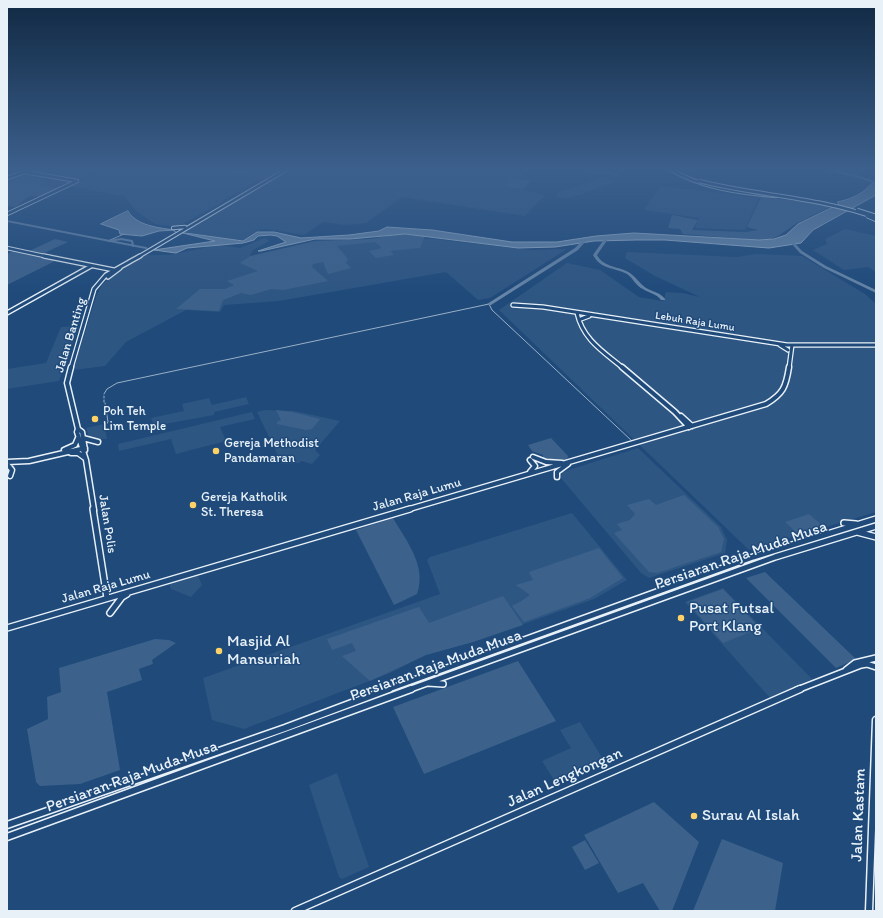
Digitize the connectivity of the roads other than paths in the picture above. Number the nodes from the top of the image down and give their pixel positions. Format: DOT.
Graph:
graph roads {
  1 [pos="216,211"];
  2 [pos="855,211"];
  3 [pos="876,218"];
  4 [pos="188,227"];
  5 [pos="173,228"];
  6 [pos="7,248"];
  7 [pos="131,261"];
  8 [pos="92,266"];
  9 [pos="123,266"];
  10 [pos="103,268"];
  11 [pos="119,268"];
  12 [pos="113,270"];
  13 [pos="106,276"];
  14 [pos="513,305"];
  15 [pos="570,312"];
  16 [pos="7,313"];
  17 [pos="577,313"];
  18 [pos="582,314"];
  19 [pos="591,315"];
  20 [pos="579,319"];
  21 [pos="778,343"];
  22 [pos="787,345"];
  23 [pos="792,345"];
  24 [pos="803,346"];
  25 [pos="876,346"];
  26 [pos="789,352"];
  27 [pos="684,420"];
  28 [pos="702,423"];
  29 [pos="691,426"];
  30 [pos="680,430"];
  31 [pos="81,438"];
  32 [pos="98,442"];
  33 [pos="84,450"];
  34 [pos="64,452"];
  35 [pos="572,462"];
  36 [pos="7,463"];
  37 [pos="527,474"];
  38 [pos="10,476"];
  39 [pos="557,477"];
  40 [pos="876,519"];
  41 [pos="844,523"];
  42 [pos="858,524"];
  43 [pos="876,526"];
  44 [pos="854,532"];
  45 [pos="876,537"];
  46 [pos="133,591"];
  47 [pos="107,598"];
  48 [pos="110,612"];
  49 [pos="7,628"];
  50 [pos="876,658"];
  51 [pos="876,666"];
  52 [pos="846,670"];
  53 [pos="425,683"];
  54 [pos="443,684"];
  55 [pos="876,720"];
  56 [pos="7,825"];
  57 [pos="7,837"];
  58 [pos="295,911"];
  59 [pos="869,911"];
  1 -- 4 [label="street"];
  2 -- 3 [label="main road, bridge"];
  4 -- 5 [label="street"];
  4 -- 7 [label="street"];
  6 -- 8 [label="street"];
  7 -- 9 [label="street"];
  7 -- 11 [label="street"];
  8 -- 10 [label="street"];
  8 -- 16 [label="street"];
  9 -- 11 [label="street"];
  9 -- 12 [label="street"];
  10 -- 11 [label="street"];
  10 -- 12 [label="street"];
  10 -- 13 [label="street"];
  11 -- 12 [label="street"];
  11 -- 13 [label="street"];
  12 -- 13 [label="street"];
  13 -- 31 [label="street, Jalan Banting"];
  14 -- 15 [label="street, Lebuh Raja Lumu"];
  15 -- 17 [label="street, Lebuh Raja Lumu"];
  15 -- 20 [label="street"];
  17 -- 18 [label="street, Lebuh Raja Lumu"];
  17 -- 20 [label="street"];
  18 -- 19 [label="street, Lebuh Raja Lumu"];
  18 -- 20 [label="street"];
  19 -- 20 [label="street"];
  19 -- 21 [label="street, Lebuh Raja Lumu"];
  20 -- 27 [label="street"];
  21 -- 22 [label="street, Lebuh Raja Lumu"];
  21 -- 26 [label="street"];
  22 -- 23 [label="street, Lebuh Raja Lumu"];
  22 -- 26 [label="street"];
  23 -- 24 [label="street, Lebuh Raja Lumu"];
  23 -- 26 [label="street, Jalan Raja Lumu"];
  24 -- 25 [label="street, Lebuh Raja Lumu"];
  24 -- 26 [label="street"];
  26 -- 28 [label="street, Jalan Raja Lumu"];
  27 -- 28 [label="street"];
  27 -- 29 [label="street"];
  27 -- 30 [label="street"];
  28 -- 29 [label="street, Jalan Raja Lumu"];
  29 -- 30 [label="street, Jalan Raja Lumu"];
  30 -- 35 [label="street, Jalan Raja Lumu"];
  31 -- 32 [label="street"];
  31 -- 33 [label="street, Jalan Banting"];
  31 -- 34 [label="street"];
  33 -- 34 [label="street"];
  33 -- 34 [label="street"];
  33 -- 47 [label="street, Jalan Polis"];
  34 -- 36 [label="street"];
  35 -- 37 [label="street, Jalan Raja Lumu"];
  35 -- 37 [label="street"];
  35 -- 39 [label="street"];
  36 -- 38 [label="street"];
  37 -- 46 [label="street, Jalan Raja Lumu"];
  40 -- 42 [label="street, Persiaran Raja Muda Musa"];
  41 -- 42 [label="street"];
  42 -- 56 [label="street, Persiaran Raja Muda Musa"];
  43 -- 44 [label="street, Persiaran Raja Muda Musa"];
  44 -- 45 [label="street"];
  44 -- 53 [label="street, Persiaran Raja Muda Musa"];
  46 -- 47 [label="street, Jalan Raja Lumu"];
  46 -- 48 [label="street"];
  47 -- 49 [label="street, Jalan Raja Lumu"];
  50 -- 52 [label="street, Jalan Lengkongan"];
  51 -- 52 [label="street, Jalan Lengkongan"];
  52 -- 58 [label="street, Jalan Lengkongan"];
  53 -- 54 [label="street"];
  53 -- 57 [label="street, Persiaran Raja Muda Musa"];
  55 -- 59 [label="street, Jalan Kastam"];
}
